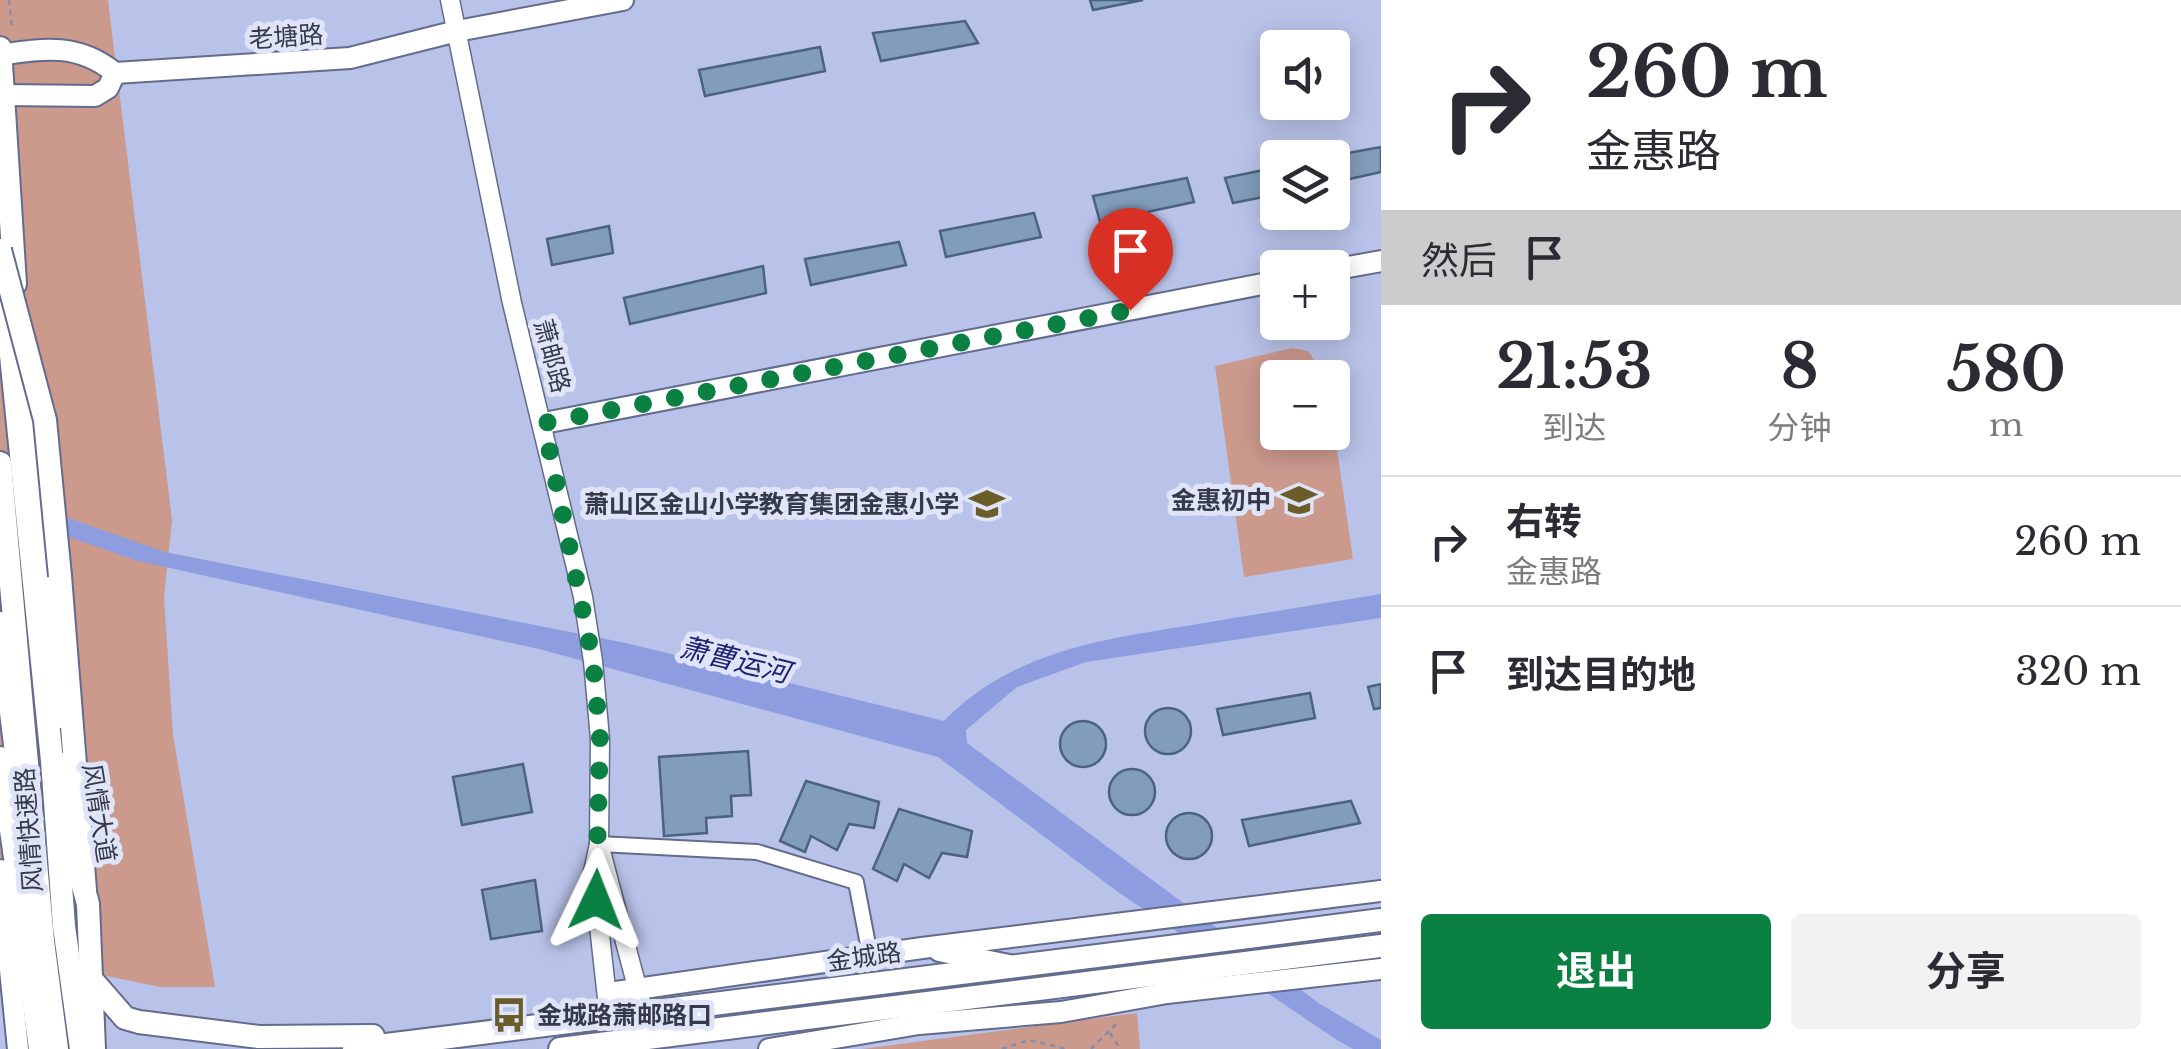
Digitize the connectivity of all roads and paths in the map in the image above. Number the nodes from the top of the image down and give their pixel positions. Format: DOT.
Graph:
graph roads {
  1 [pos="9,0"];
  2 [pos="450,0"];
  3 [pos="623,0"];
  4 [pos="12,27"];
  5 [pos="456,30"];
  6 [pos="0,53"];
  7 [pos="115,73"];
  8 [pos="3,96"];
  9 [pos="0,250"];
  10 [pos="1381,260"];
  11 [pos="1350,266"];
  12 [pos="1260,284"];
  13 [pos="544,423"];
  14 [pos="0,463"];
  15 [pos="53,572"];
  16 [pos="0,622"];
  17 [pos="0,758"];
  18 [pos="598,844"];
  19 [pos="14,850"];
  20 [pos="0,870"];
  21 [pos="1381,890"];
  22 [pos="1381,920"];
  23 [pos="2,921"];
  24 [pos="1381,946"];
  25 [pos="922,948"];
  26 [pos="870,955"];
  27 [pos="1011,965"];
  28 [pos="1381,969"];
  29 [pos="92,980"];
  30 [pos="634,989"];
  31 [pos="609,993"];
  32 [pos="600,1021"];
  33 [pos="1120,1021"];
  34 [pos="1109,1031"];
  35 [pos="487,1033"];
  36 [pos="650,1034"];
  37 [pos="1036,1041"];
  38 [pos="675,1042"];
  39 [pos="18,1049"];
  40 [pos="40,1049"];
  41 [pos="57,1049"];
  42 [pos="80,1049"];
  43 [pos="94,1049"];
  44 [pos="354,1049"];
  45 [pos="560,1049"];
  46 [pos="769,1049"];
  47 [pos="1002,1049"];
  48 [pos="1036,1049"];
  49 [pos="1067,1049"];
  50 [pos="1092,1049"];
  51 [pos="1120,1049"];
  1 -- 4 [label="path"];
  2 -- 5 [label="street, 萧邮路"];
  3 -- 5 [label="main road, 老塘路"];
  5 -- 7 [label="main road, 老塘路"];
  5 -- 13 [label="street, 萧邮路"];
  6 -- 7 [label="main road"];
  6 -- 8 [label="main road"];
  7 -- 8 [label="main road, 老塘路"];
  8 -- 15 [label="main road"];
  9 -- 15 [label="main road, bridge"];
  9 -- 42 [label="main road, 风情快速路, bridge"];
  10 -- 11 [label="main road"];
  12 -- 13 [label="main road"];
  13 -- 18 [label="street, 萧邮路"];
  14 -- 41 [label="main road, 风情快速路"];
  15 -- 29 [label="main road, 风情大道"];
  16 -- 19 [label="main road"];
  17 -- 19 [label="main road"];
  18 -- 26 [label="street"];
  18 -- 30 [label="street"];
  18 -- 31 [label="street, 萧邮路"];
  19 -- 40 [label="main road"];
  20 -- 23 [label="main road"];
  21 -- 25 [label="main road, 金城路"];
  22 -- 27 [label="main road, 金城路"];
  23 -- 39 [label="main road"];
  24 -- 38 [label="main road, 金城路"];
  25 -- 26 [label="main road, 金城路"];
  25 -- 27 [label="main road"];
  26 -- 30 [label="main road, 金城路"];
  27 -- 36 [label="main road, 金城路"];
  28 -- 46 [label="main road"];
  29 -- 35 [label="main road"];
  29 -- 43 [label="main road, 风情大道"];
  30 -- 31 [label="main road, 金城路"];
  30 -- 36 [label="street"];
  31 -- 32 [label="street, 萧邮路"];
  32 -- 35 [label="main road, 金城路"];
  32 -- 36 [label="main road, 金城路"];
  33 -- 34 [label="path"];
  34 -- 50 [label="path"];
  34 -- 51 [label="path"];
  35 -- 44 [label="main road, 金城路"];
  36 -- 38 [label="main road, 金城路"];
  36 -- 45 [label="main road, 金城路"];
  37 -- 47 [label="path"];
  37 -- 48 [label="path"];
  37 -- 49 [label="path"];
}
